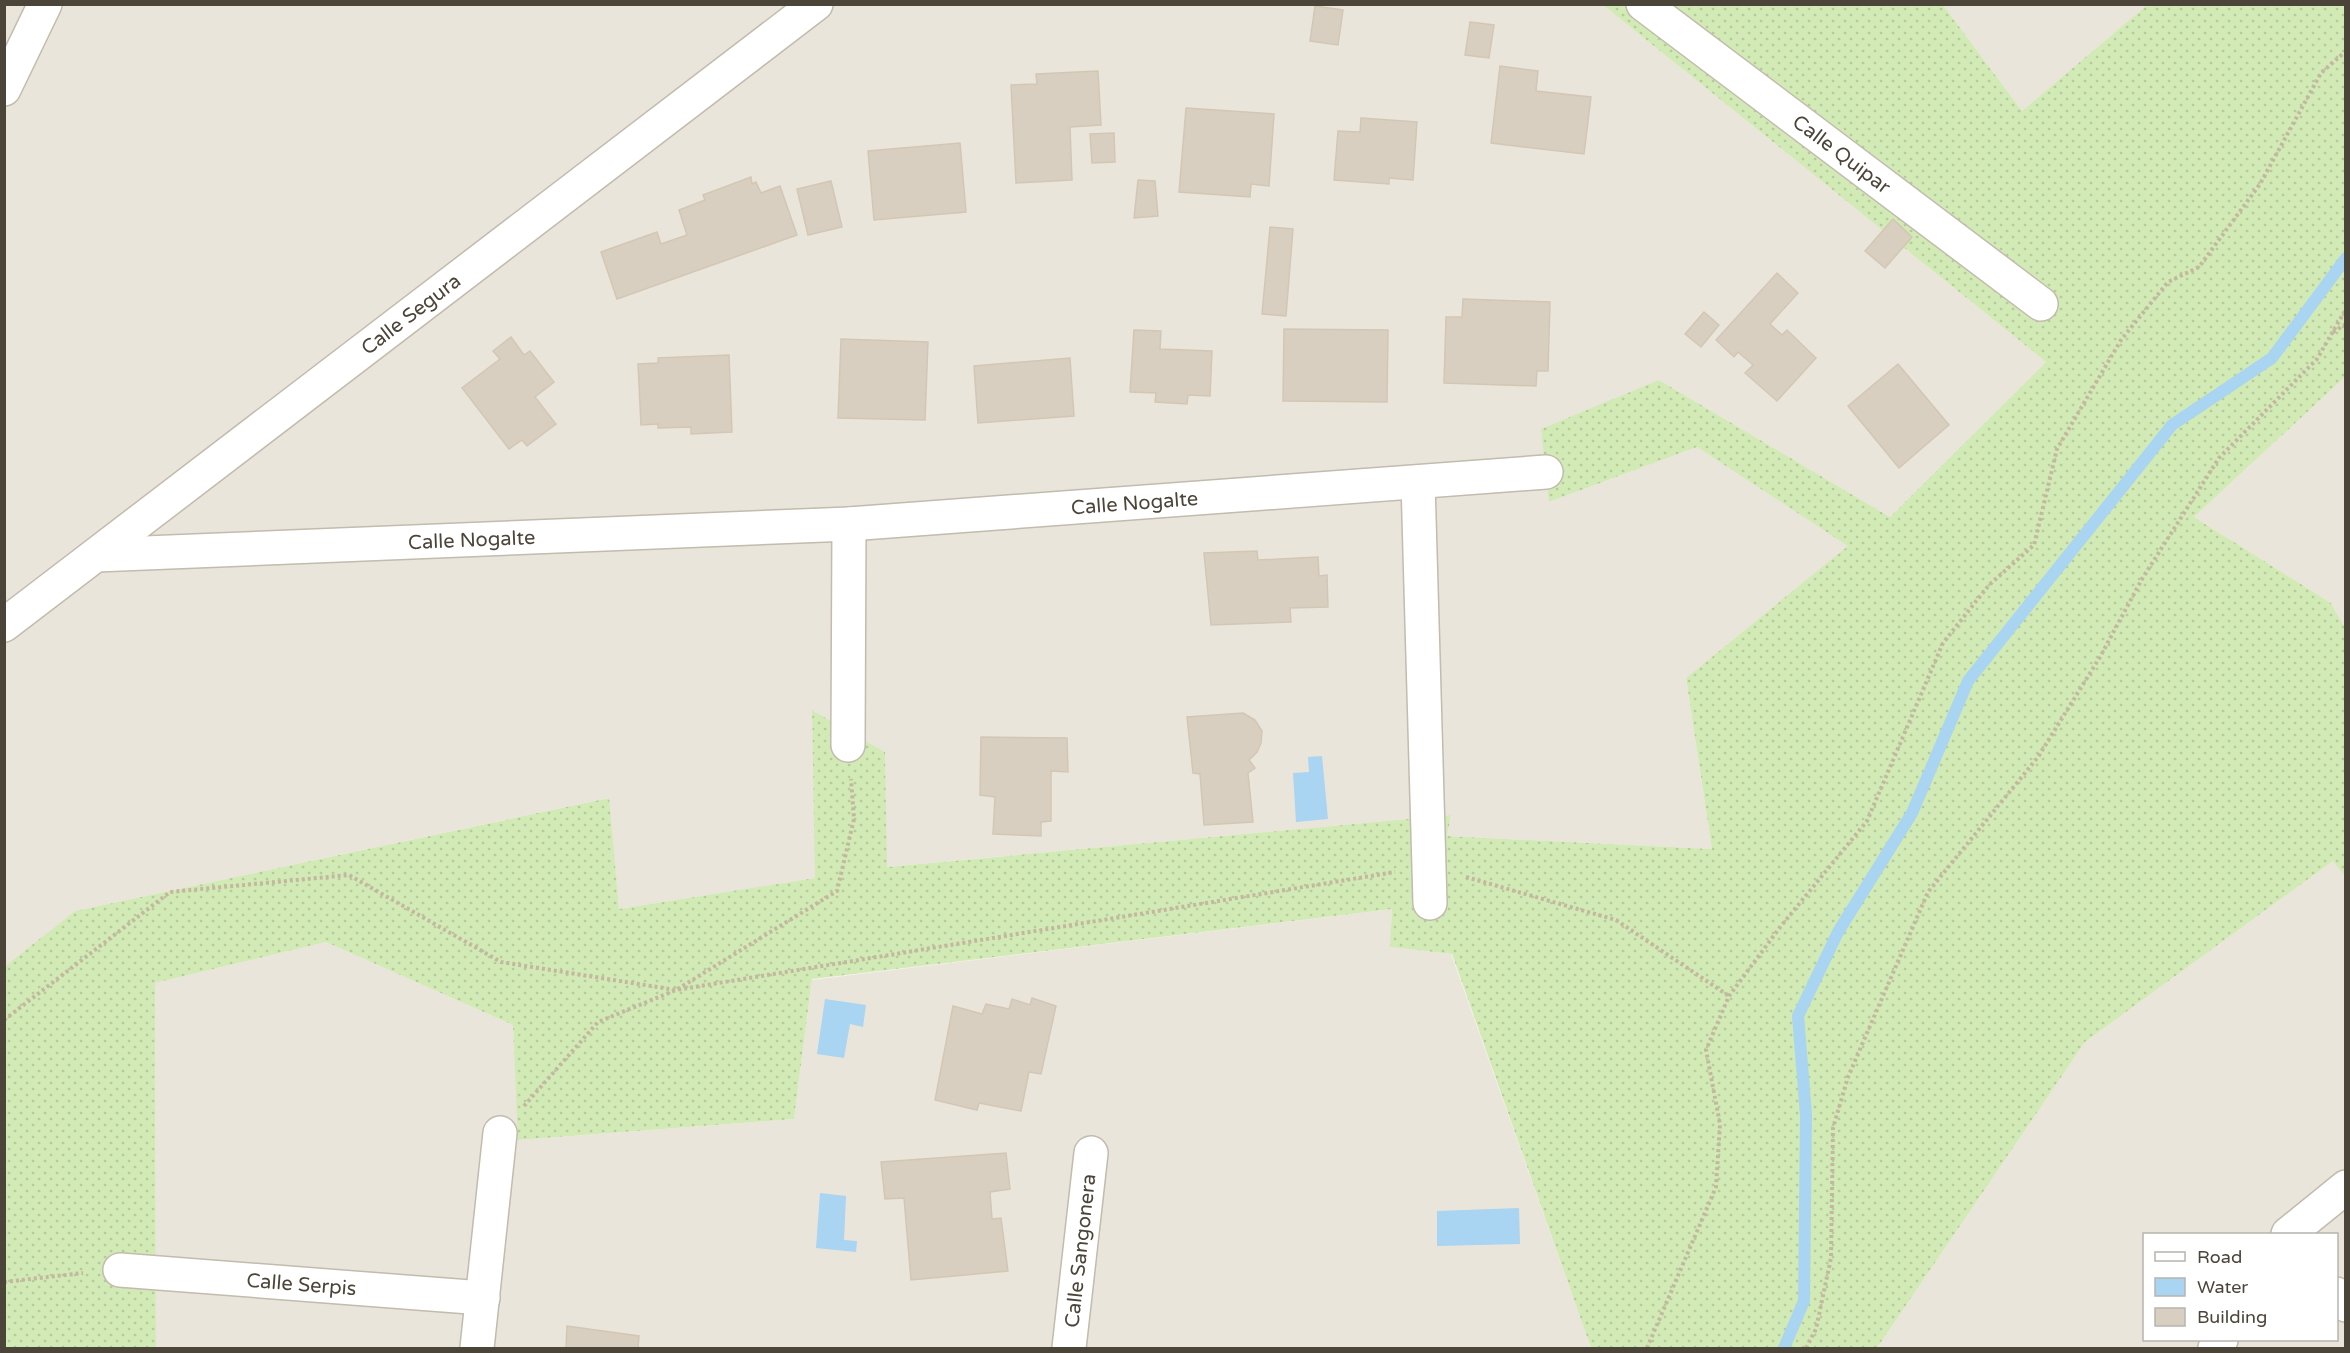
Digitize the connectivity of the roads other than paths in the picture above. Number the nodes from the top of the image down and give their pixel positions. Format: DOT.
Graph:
graph roads {
  1 [pos="45,4"];
  2 [pos="816,4"];
  3 [pos="1643,4"];
  4 [pos="4,89"];
  5 [pos="2041,304"];
  6 [pos="1546,472"];
  7 [pos="1418,482"];
  8 [pos="849,524"];
  9 [pos="96,555"];
  10 [pos="4,625"];
  11 [pos="848,745"];
  12 [pos="1430,903"];
  13 [pos="500,1133"];
  14 [pos="1091,1153"];
  15 [pos="2346,1187"];
  16 [pos="2289,1233"];
  17 [pos="120,1270"];
  18 [pos="483,1298"];
  19 [pos="477,1348"];
  20 [pos="1069,1348"];
  1 -- 4 [label="street"];
  2 -- 9 [label="street, Calle Segura"];
  3 -- 5 [label="street, Calle Quipar"];
  6 -- 7 [label="street, Calle Nogalte"];
  7 -- 8 [label="street, Calle Nogalte"];
  7 -- 12 [label="street"];
  8 -- 9 [label="street, Calle Nogalte"];
  8 -- 11 [label="street"];
  9 -- 10 [label="street, Calle Segura"];
  13 -- 18 [label="street"];
  14 -- 20 [label="street, Calle Sangonera"];
  15 -- 16 [label="street"];
  17 -- 18 [label="street, Calle Serpis"];
  18 -- 19 [label="street"];
}
